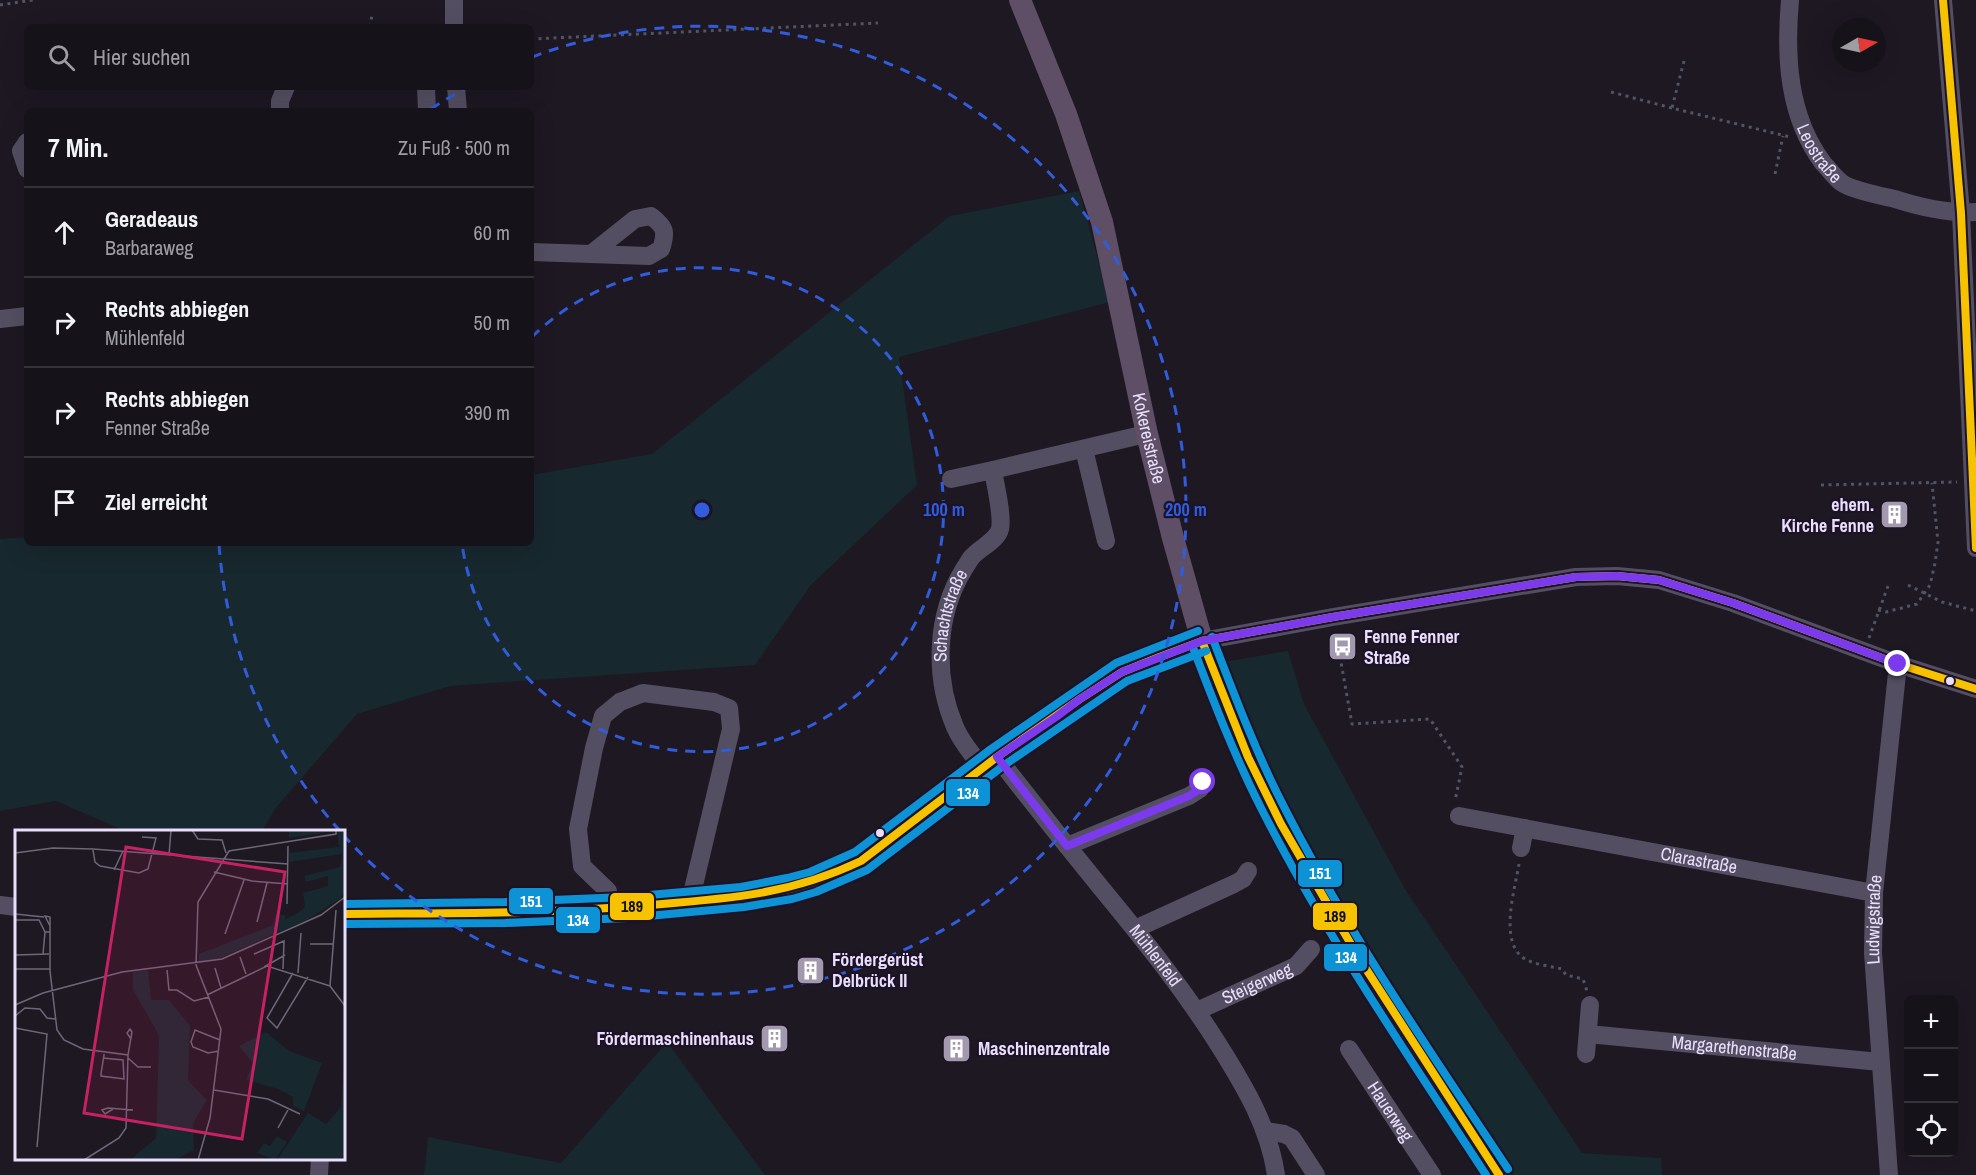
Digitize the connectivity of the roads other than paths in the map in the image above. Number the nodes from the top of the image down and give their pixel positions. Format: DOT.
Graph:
graph roads {
  1 [pos="454,0"];
  2 [pos="1020,0"];
  3 [pos="1790,0"];
  4 [pos="1943,0"];
  5 [pos="454,24"];
  6 [pos="285,90"];
  7 [pos="426,90"];
  8 [pos="456,90"];
  9 [pos="280,108"];
  10 [pos="427,108"];
  11 [pos="458,108"];
  12 [pos="1969,213"];
  13 [pos="534,252"];
  14 [pos="591,254"];
  15 [pos="24,316"];
  16 [pos="0,319"];
  17 [pos="1971,321"];
  18 [pos="1137,436"];
  19 [pos="1084,449"];
  20 [pos="993,470"];
  21 [pos="951,479"];
  22 [pos="1106,541"];
  23 [pos="1976,548"];
  24 [pos="1202,641"];
  25 [pos="1898,664"];
  26 [pos="1976,689"];
  27 [pos="990,763"];
  28 [pos="1203,782"];
  29 [pos="1459,816"];
  30 [pos="1525,828"];
  31 [pos="1067,846"];
  32 [pos="1521,848"];
  33 [pos="1248,871"];
  34 [pos="1874,893"];
  35 [pos="690,902"];
  36 [pos="0,905"];
  37 [pos="15,907"];
  38 [pos="609,909"];
  39 [pos="345,914"];
  40 [pos="1135,929"];
  41 [pos="1311,949"];
  42 [pos="1590,1005"];
  43 [pos="1197,1011"];
  44 [pos="1588,1034"];
  45 [pos="1349,1049"];
  46 [pos="1586,1054"];
  47 [pos="1880,1062"];
  48 [pos="1266,1131"];
  49 [pos="320,1160"];
  50 [pos="319,1175"];
  51 [pos="1276,1175"];
  52 [pos="1316,1175"];
  53 [pos="1432,1175"];
  54 [pos="1498,1175"];
  55 [pos="1889,1175"];
  1 -- 5 [label="street"];
  2 -- 24 [label="main road, Kokereistraße"];
  3 -- 12 [label="street, Leostraße"];
  4 -- 12 [label="street"];
  6 -- 9 [label="street"];
  7 -- 10 [label="street"];
  8 -- 11 [label="street"];
  12 -- 17 [label="street"];
  13 -- 14 [label="street"];
  15 -- 16 [label="street"];
  17 -- 23 [label="street"];
  18 -- 19 [label="street"];
  19 -- 20 [label="street"];
  19 -- 22 [label="street"];
  20 -- 21 [label="street"];
  20 -- 27 [label="street, Schachtstraße"];
  24 -- 25 [label="street"];
  24 -- 27 [label="street"];
  24 -- 54 [label="main road, Kokereistraße"];
  25 -- 26 [label="street"];
  25 -- 34 [label="street, Ludwigstraße"];
  27 -- 31 [label="street, Mühlenfeld"];
  27 -- 35 [label="street"];
  28 -- 31 [label="street"];
  29 -- 30 [label="street, Clarastraße"];
  30 -- 32 [label="street"];
  30 -- 34 [label="street, Clarastraße"];
  31 -- 40 [label="street, Mühlenfeld"];
  33 -- 40 [label="street"];
  34 -- 47 [label="street, Ludwigstraße"];
  35 -- 38 [label="street"];
  35 -- 38 [label="street"];
  36 -- 37 [label="street"];
  38 -- 39 [label="street"];
  40 -- 43 [label="street, Mühlenfeld"];
  41 -- 43 [label="street, Steigerweg"];
  42 -- 44 [label="street"];
  43 -- 48 [label="street, Mühlenfeld"];
  44 -- 46 [label="street"];
  44 -- 47 [label="street, Margarethenstraße"];
  45 -- 53 [label="street, Hauerweg"];
  47 -- 55 [label="street, Ludwigstraße"];
  48 -- 51 [label="street, Mühlenfeld"];
  48 -- 52 [label="street"];
  49 -- 50 [label="street"];
}
